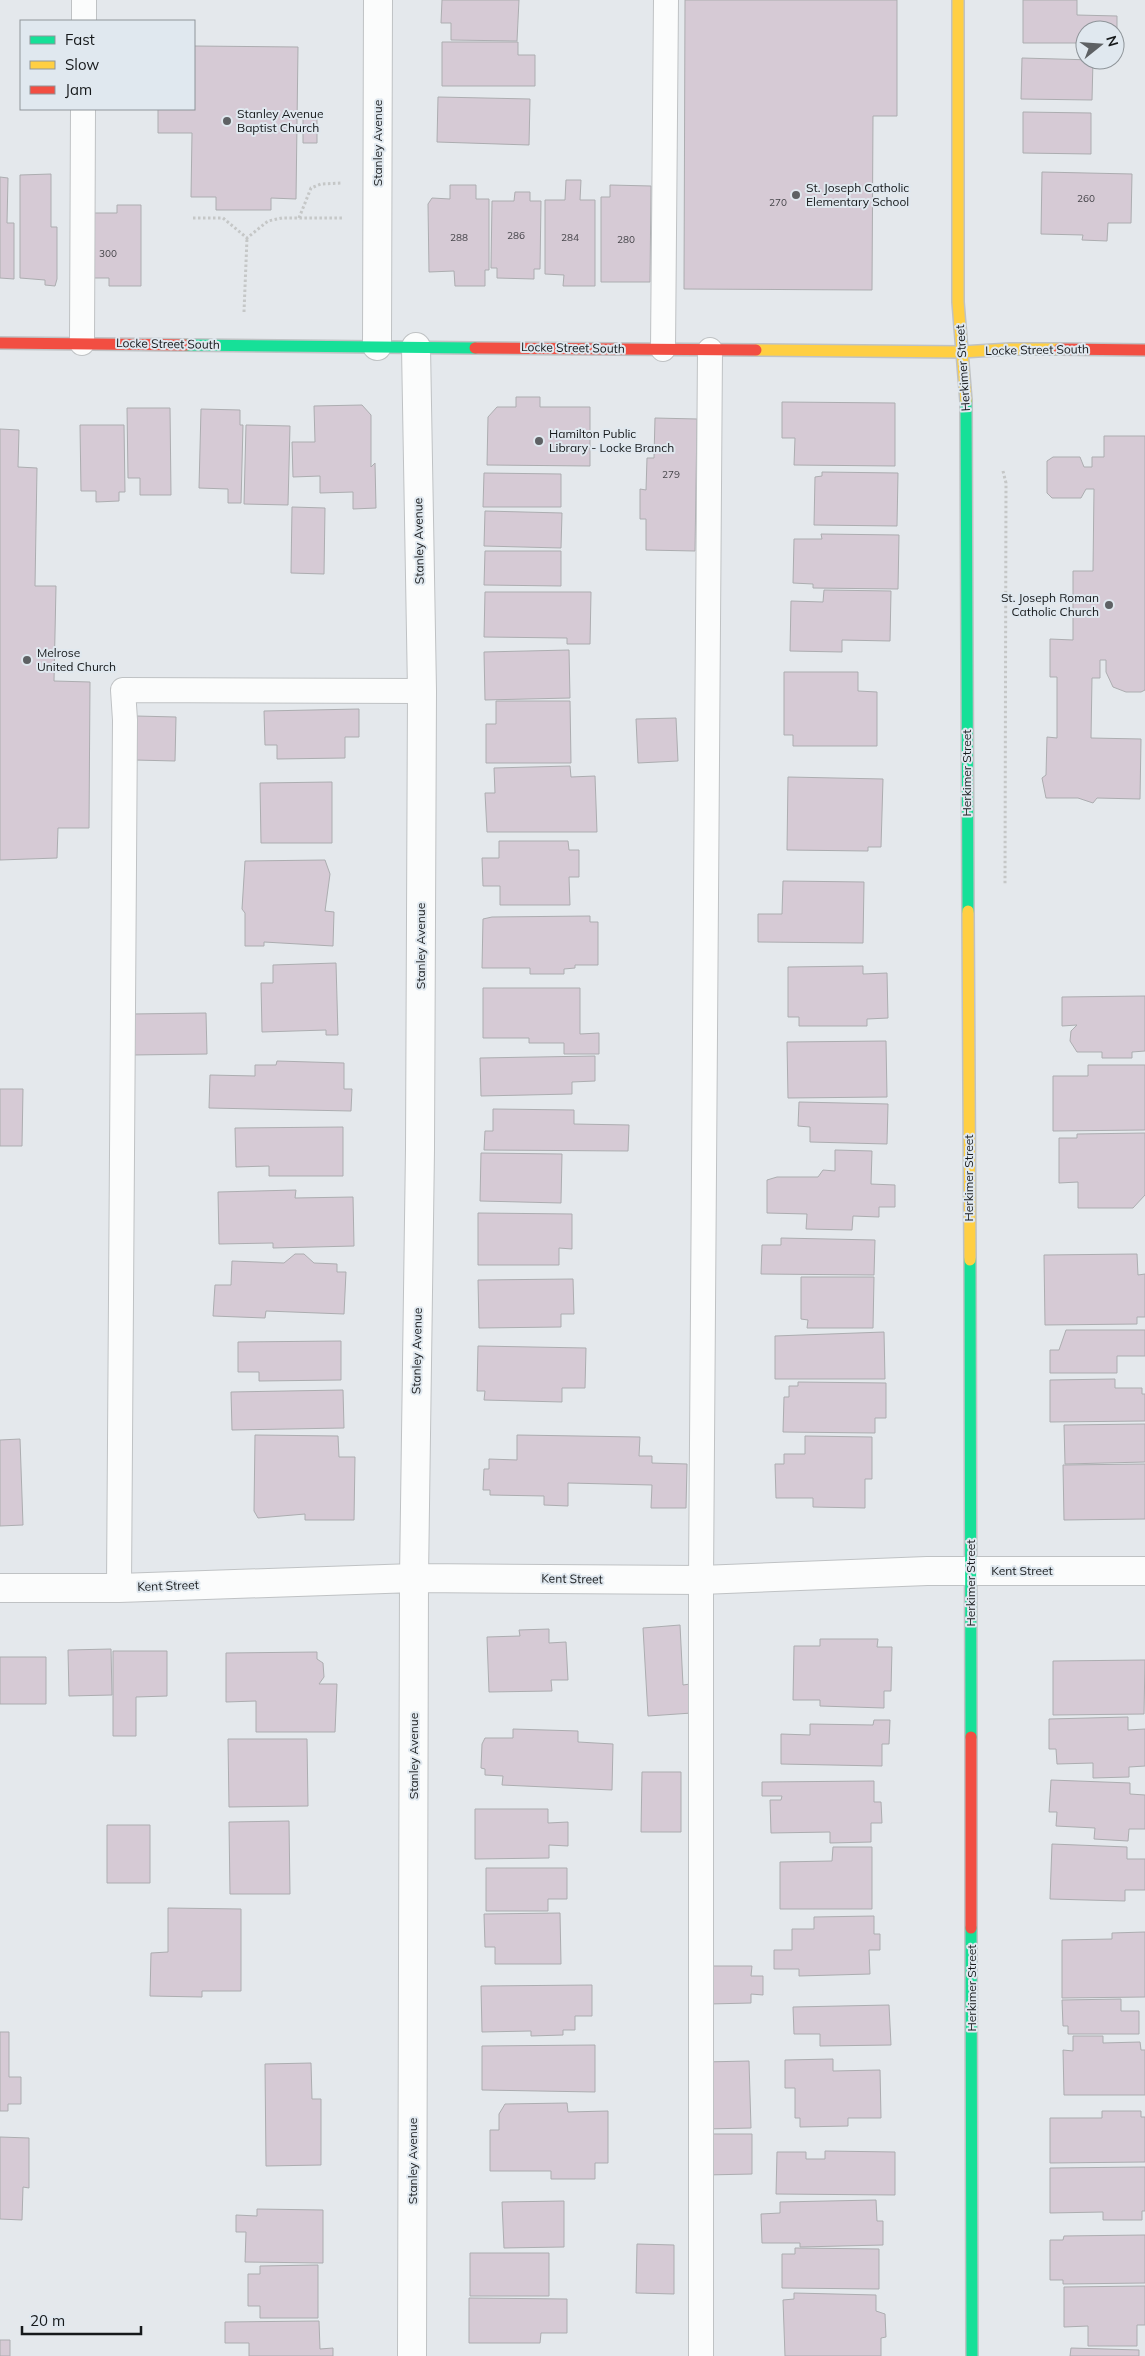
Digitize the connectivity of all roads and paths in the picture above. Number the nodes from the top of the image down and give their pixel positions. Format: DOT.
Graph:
graph roads {
  1 [pos="84,0"];
  2 [pos="378,0"];
  3 [pos="666,0"];
  4 [pos="958,0"];
  5 [pos="84,20"];
  6 [pos="83,110"];
  7 [pos="345,183"];
  8 [pos="193,218"];
  9 [pos="299,218"];
  10 [pos="345,218"];
  11 [pos="247,238"];
  12 [pos="244,321"];
  13 [pos="0,343"];
  14 [pos="82,343"];
  15 [pos="377,346"];
  16 [pos="416,347"];
  17 [pos="662,349"];
  18 [pos="710,350"];
  19 [pos="1145,350"];
  20 [pos="962,352"];
  21 [pos="422,691"];
  22 [pos="972,1571"];
  23 [pos="1145,1572"];
  24 [pos="414,1578"];
  25 [pos="701,1580"];
  26 [pos="0,1588"];
  27 [pos="119,1588"];
  28 [pos="412,2356"];
  29 [pos="701,2356"];
  30 [pos="972,2356"];
  1 -- 5 [label="lane"];
  2 -- 15 [label="street, Stanley Avenue"];
  3 -- 17 [label="lane"];
  4 -- 20 [label="street, Herkimer Street"];
  6 -- 14 [label="lane"];
  7 -- 9 [label="path"];
  8 -- 11 [label="path"];
  9 -- 10 [label="path"];
  9 -- 11 [label="path"];
  11 -- 12 [label="path"];
  13 -- 14 [label="street, Locke Street South"];
  14 -- 15 [label="street, Locke Street South"];
  15 -- 16 [label="street, Locke Street South"];
  16 -- 17 [label="street, Locke Street South"];
  16 -- 21 [label="street, Stanley Avenue"];
  17 -- 18 [label="street, Locke Street South"];
  18 -- 20 [label="street, Locke Street South"];
  18 -- 25 [label="lane"];
  19 -- 20 [label="street, Locke Street South"];
  20 -- 22 [label="street, Herkimer Street"];
  21 -- 24 [label="street, Stanley Avenue"];
  21 -- 27 [label="lane"];
  22 -- 23 [label="street, Kent Street"];
  22 -- 25 [label="street, Kent Street"];
  22 -- 30 [label="street, Herkimer Street"];
  24 -- 25 [label="street, Kent Street"];
  24 -- 27 [label="street, Kent Street"];
  24 -- 28 [label="street, Stanley Avenue"];
  25 -- 29 [label="lane"];
  26 -- 27 [label="street, Kent Street"];
}
